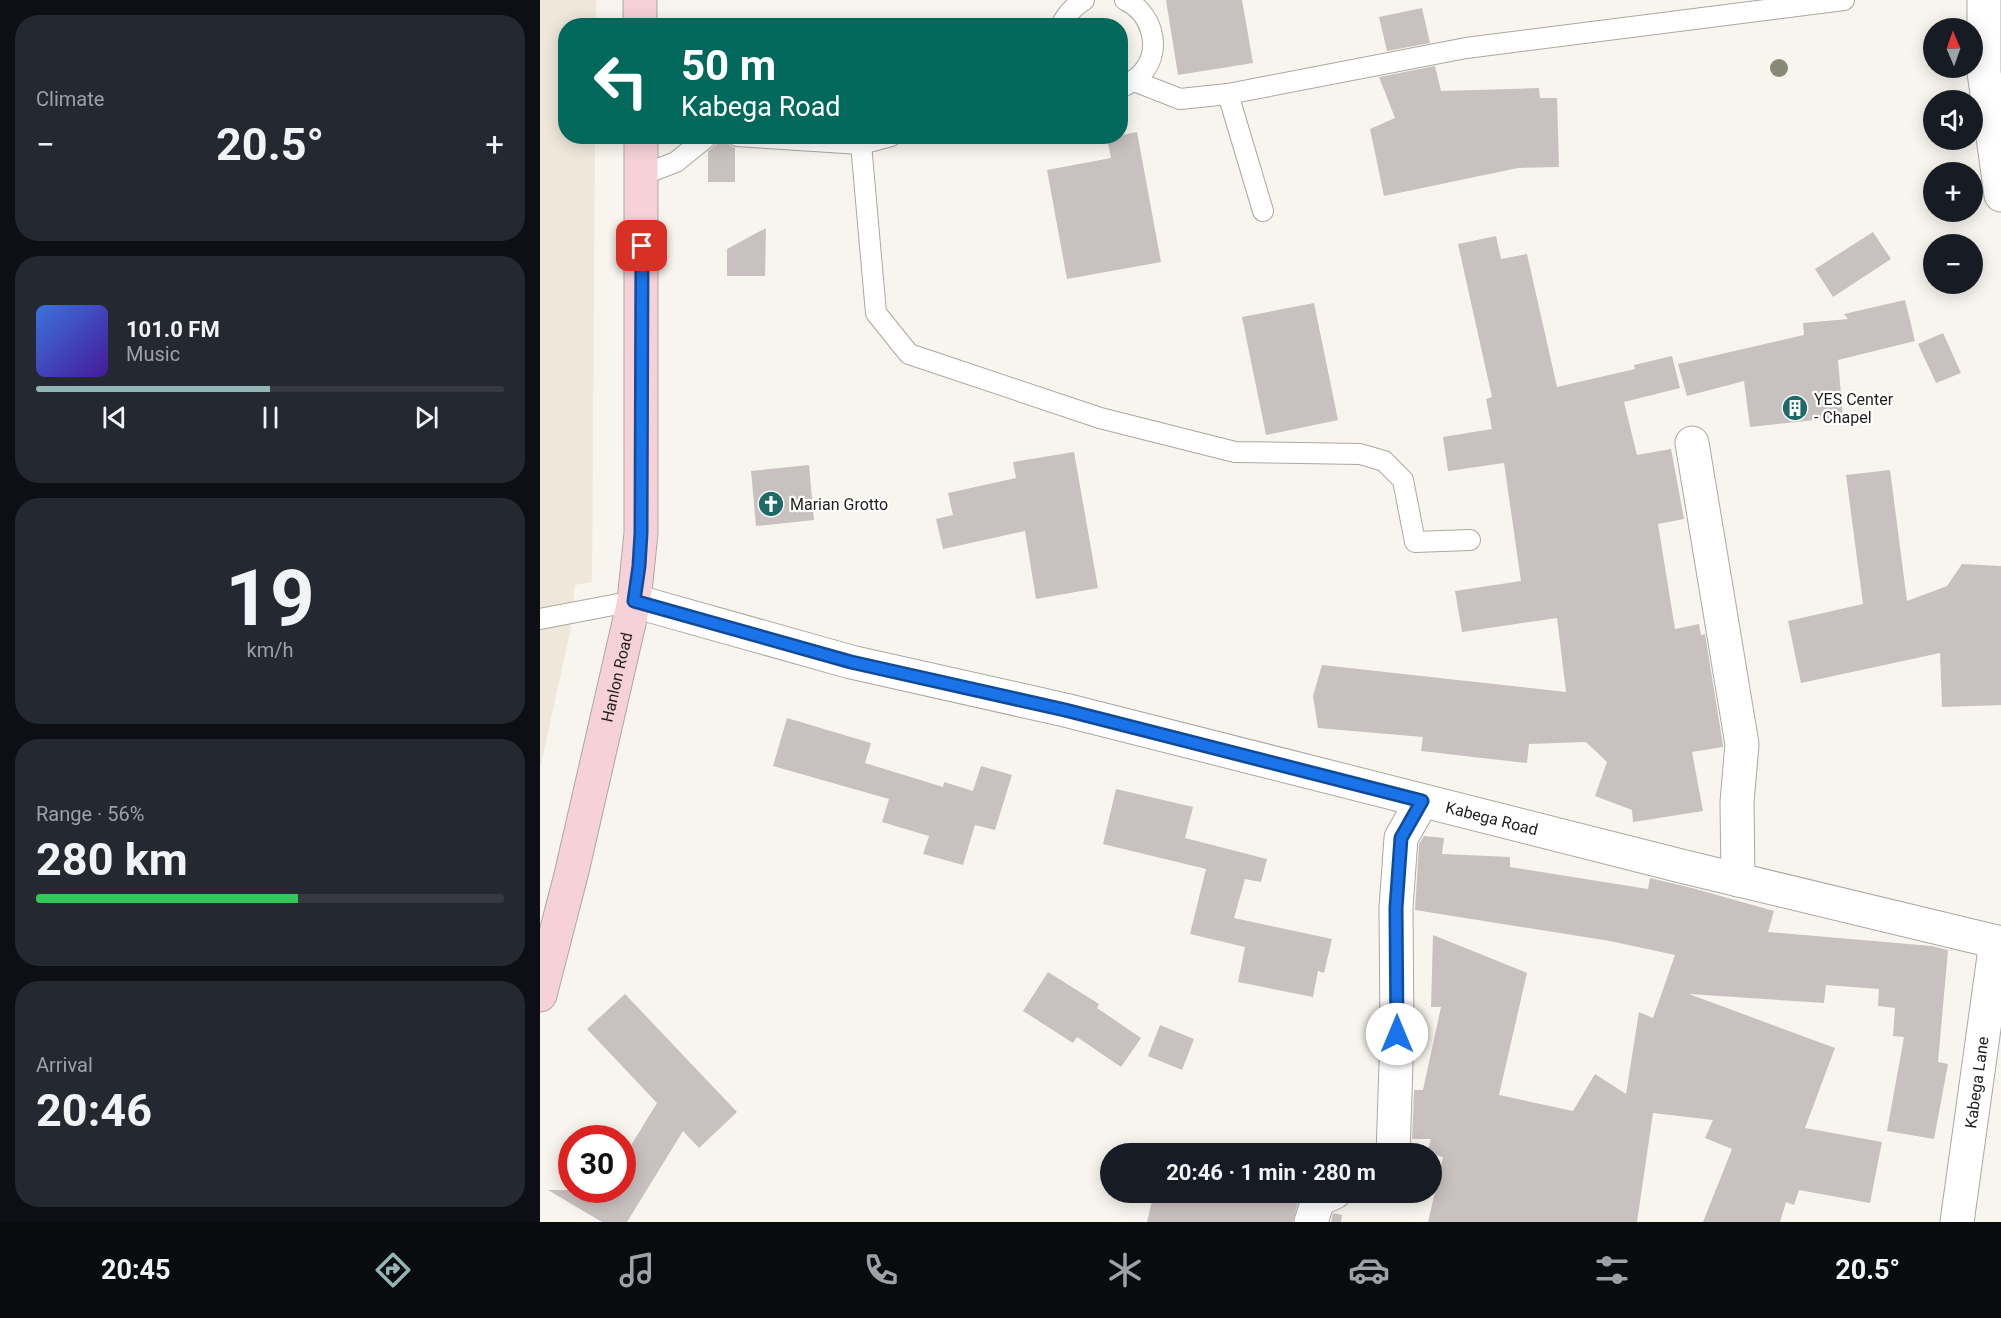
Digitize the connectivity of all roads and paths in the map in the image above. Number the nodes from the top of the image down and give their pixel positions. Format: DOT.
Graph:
graph roads {
  1 [pos="640,0"];
  2 [pos="1084,0"];
  3 [pos="1844,0"];
  4 [pos="1984,0"];
  5 [pos="1130,1"];
  6 [pos="640,18"];
  7 [pos="1064,18"];
  8 [pos="1128,83"];
  9 [pos="1128,84"];
  10 [pos="1228,94"];
  11 [pos="641,144"];
  12 [pos="698,144"];
  13 [pos="861,144"];
  14 [pos="642,175"];
  15 [pos="2001,195"];
  16 [pos="1263,211"];
  17 [pos="1692,443"];
  18 [pos="1470,540"];
  19 [pos="634,601"];
  20 [pos="540,619"];
  21 [pos="1422,801"];
  22 [pos="1738,880"];
  23 [pos="1999,942"];
  24 [pos="540,995"];
  25 [pos="1393,1143"];
  26 [pos="1317,1203"];
  27 [pos="1311,1222"];
  28 [pos="1957,1222"];
  1 -- 6 [label="main road"];
  2 -- 7 [label="lane"];
  3 -- 10 [label="lane"];
  4 -- 15 [label="street"];
  5 -- 8 [label="lane"];
  9 -- 10 [label="lane"];
  10 -- 16 [label="lane"];
  11 -- 14 [label="main road, Hanlon Road"];
  12 -- 14 [label="lane"];
  13 -- 18 [label="lane"];
  14 -- 19 [label="main road, Hanlon Road"];
  17 -- 22 [label="street"];
  19 -- 20 [label="lane"];
  19 -- 21 [label="street, Kabega Road"];
  19 -- 24 [label="main road, Hanlon Road"];
  21 -- 22 [label="street, Kabega Road"];
  21 -- 25 [label="street"];
  22 -- 23 [label="street, Kabega Road"];
  23 -- 28 [label="street, Kabega Lane"];
  26 -- 27 [label="street"];
}
